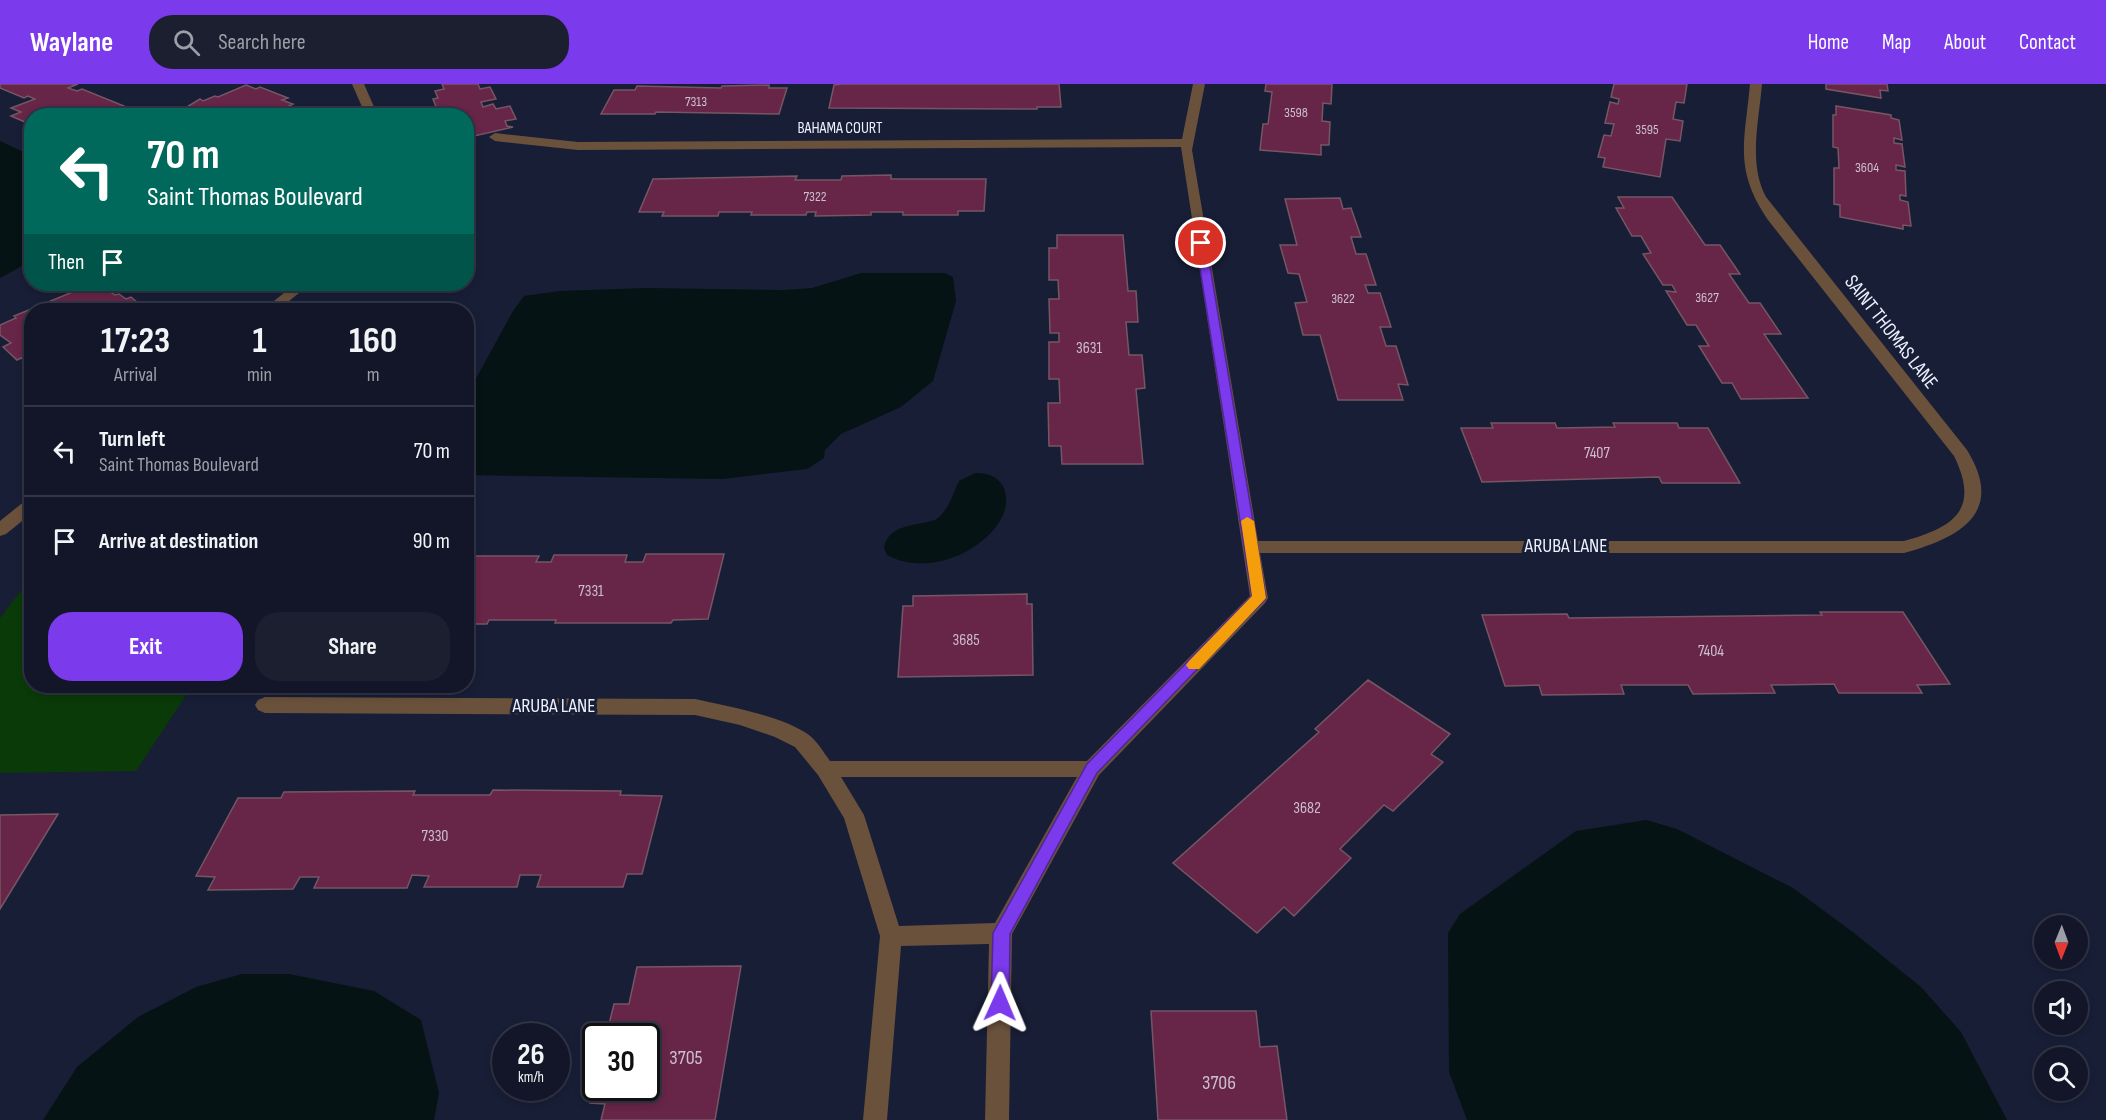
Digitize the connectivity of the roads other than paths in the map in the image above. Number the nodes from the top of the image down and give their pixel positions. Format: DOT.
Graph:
graph roads {
  1 [pos="358,84"];
  2 [pos="1199,84"];
  3 [pos="1756,84"];
  4 [pos="368,108"];
  5 [pos="495,137"];
  6 [pos="1187,143"];
  7 [pos="294,291"];
  8 [pos="279,303"];
  9 [pos="24,510"];
  10 [pos="0,530"];
  11 [pos="1880,546"];
  12 [pos="1252,547"];
  13 [pos="265,705"];
  14 [pos="825,769"];
  15 [pos="1092,769"];
  16 [pos="1001,933"];
  17 [pos="891,936"];
  18 [pos="875,1120"];
  19 [pos="997,1120"];
  1 -- 4 [label="street"];
  2 -- 6 [label="street"];
  3 -- 11 [label="street, SAINT THOMAS LANE"];
  5 -- 6 [label="street, BAHAMA COURT"];
  6 -- 12 [label="street"];
  7 -- 8 [label="street"];
  9 -- 10 [label="street"];
  11 -- 12 [label="street, ARUBA LANE"];
  12 -- 15 [label="street"];
  13 -- 14 [label="street, ARUBA LANE"];
  14 -- 15 [label="street"];
  14 -- 17 [label="street, ARUBA LANE"];
  15 -- 16 [label="street"];
  16 -- 17 [label="street"];
  16 -- 19 [label="street"];
  17 -- 18 [label="street"];
}
